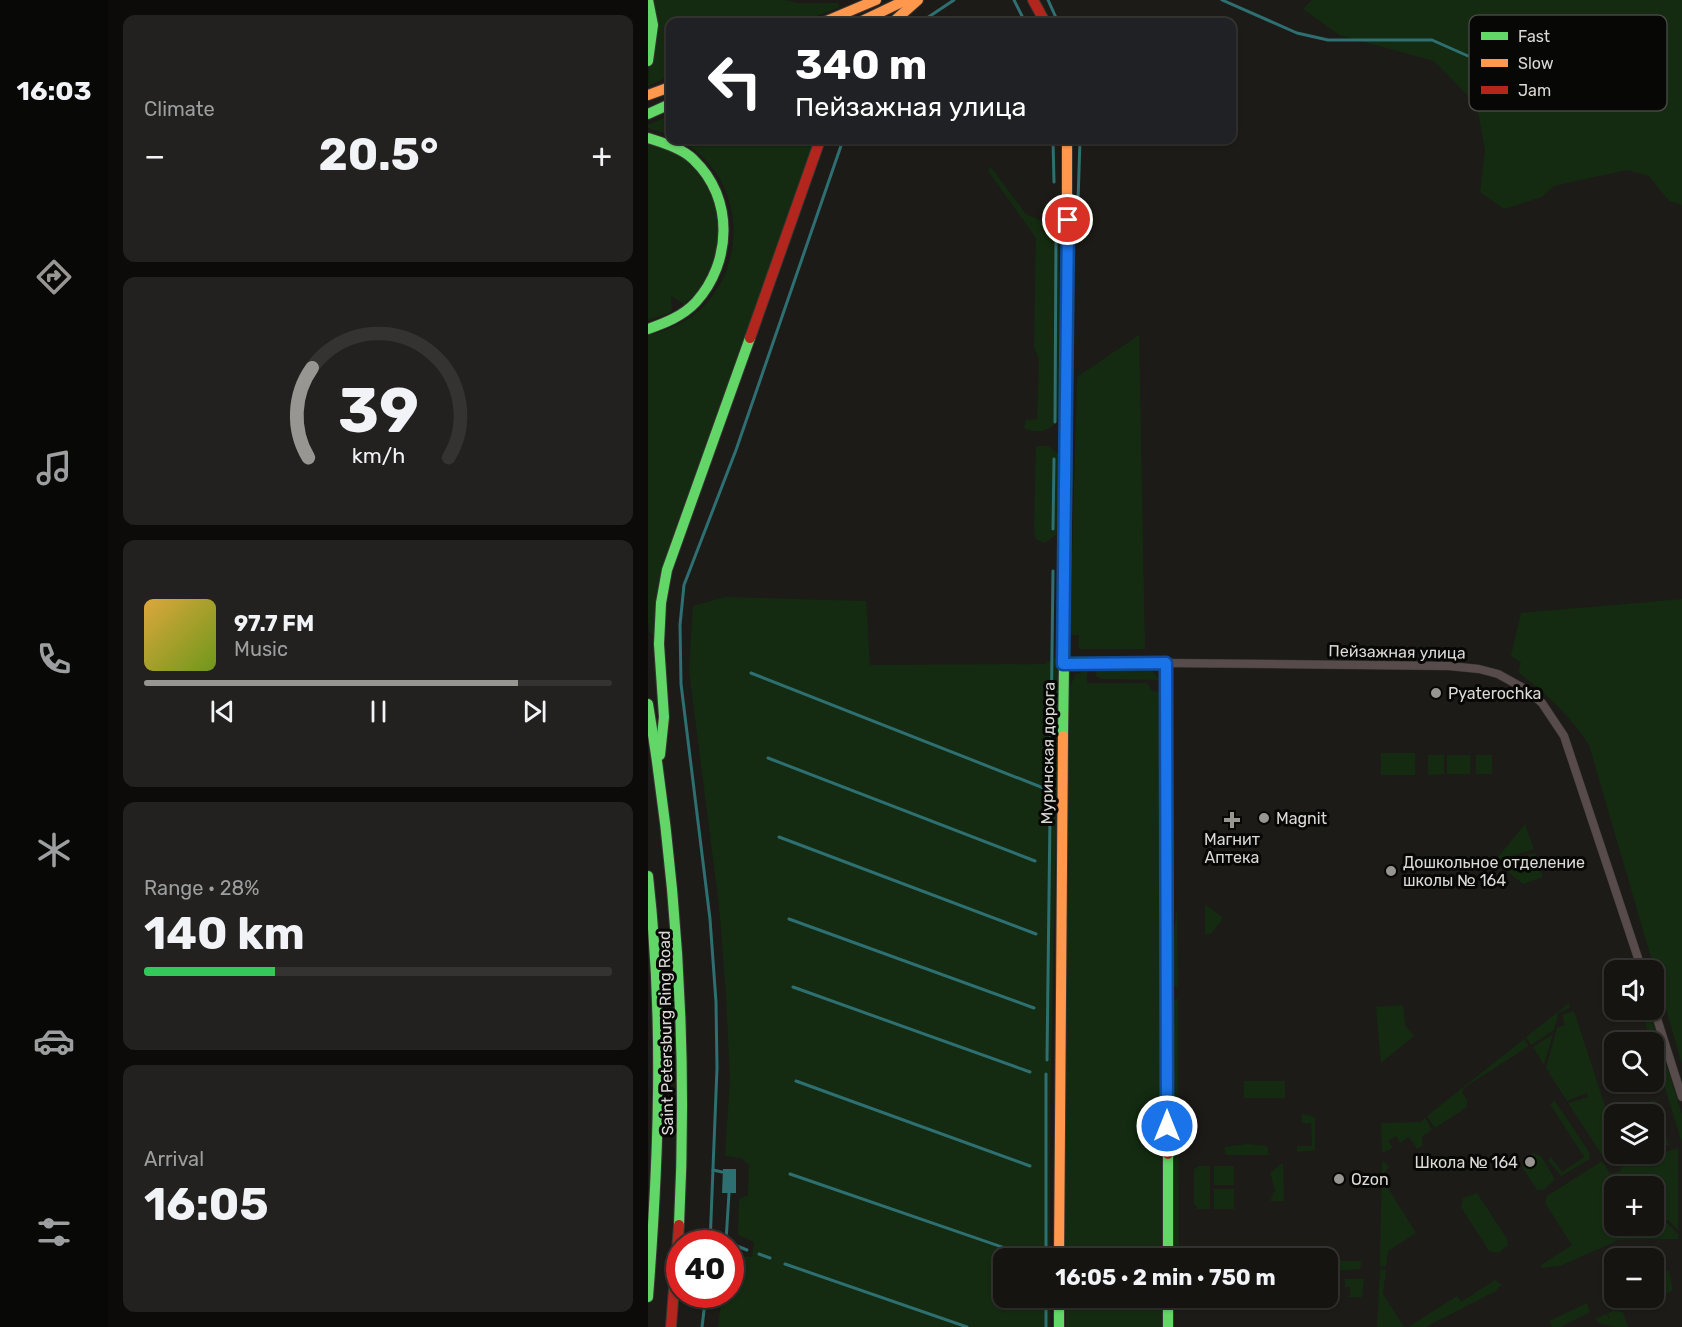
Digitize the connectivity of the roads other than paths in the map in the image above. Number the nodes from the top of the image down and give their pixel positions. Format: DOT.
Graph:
graph roads {
  1 [pos="648,0"];
  2 [pos="876,0"];
  3 [pos="906,0"];
  4 [pos="918,0"];
  5 [pos="1033,0"];
  6 [pos="833,18"];
  7 [pos="868,18"];
  8 [pos="898,18"];
  9 [pos="1043,18"];
  10 [pos="648,61"];
  11 [pos="666,88"];
  12 [pos="648,95"];
  13 [pos="666,106"];
  14 [pos="648,114"];
  15 [pos="648,138"];
  16 [pos="819,144"];
  17 [pos="1067,144"];
  18 [pos="648,329"];
  19 [pos="1166,663"];
  20 [pos="1063,664"];
  21 [pos="648,704"];
  22 [pos="659,765"];
  23 [pos="648,876"];
  24 [pos="1639,960"];
  25 [pos="1657,1020"];
  26 [pos="1682,1097"];
  27 [pos="1059,1248"];
  28 [pos="1168,1248"];
  29 [pos="648,1297"];
  30 [pos="1059,1308"];
  31 [pos="1168,1308"];
  32 [pos="671,1327"];
  33 [pos="1059,1327"];
  34 [pos="1168,1327"];
  1 -- 10 [label="main road"];
  2 -- 6 [label="main road"];
  3 -- 7 [label="main road"];
  4 -- 8 [label="main road"];
  5 -- 9 [label="main road"];
  11 -- 12 [label="main road"];
  13 -- 14 [label="main road"];
  15 -- 18 [label="main road"];
  16 -- 22 [label="main road"];
  17 -- 20 [label="main road, Муринская дорога"];
  19 -- 20 [label="main road, Пейзажная улица"];
  19 -- 24 [label="street, Пейзажная улица"];
  19 -- 28 [label="main road"];
  20 -- 27 [label="main road, Муринская дорога"];
  21 -- 22 [label="main road, Saint Petersburg Ring Road"];
  22 -- 32 [label="main road, Saint Petersburg Ring Road"];
  23 -- 29 [label="main road, Saint Petersburg Ring Road"];
  25 -- 26 [label="street"];
  30 -- 33 [label="main road"];
  31 -- 34 [label="main road"];
}
